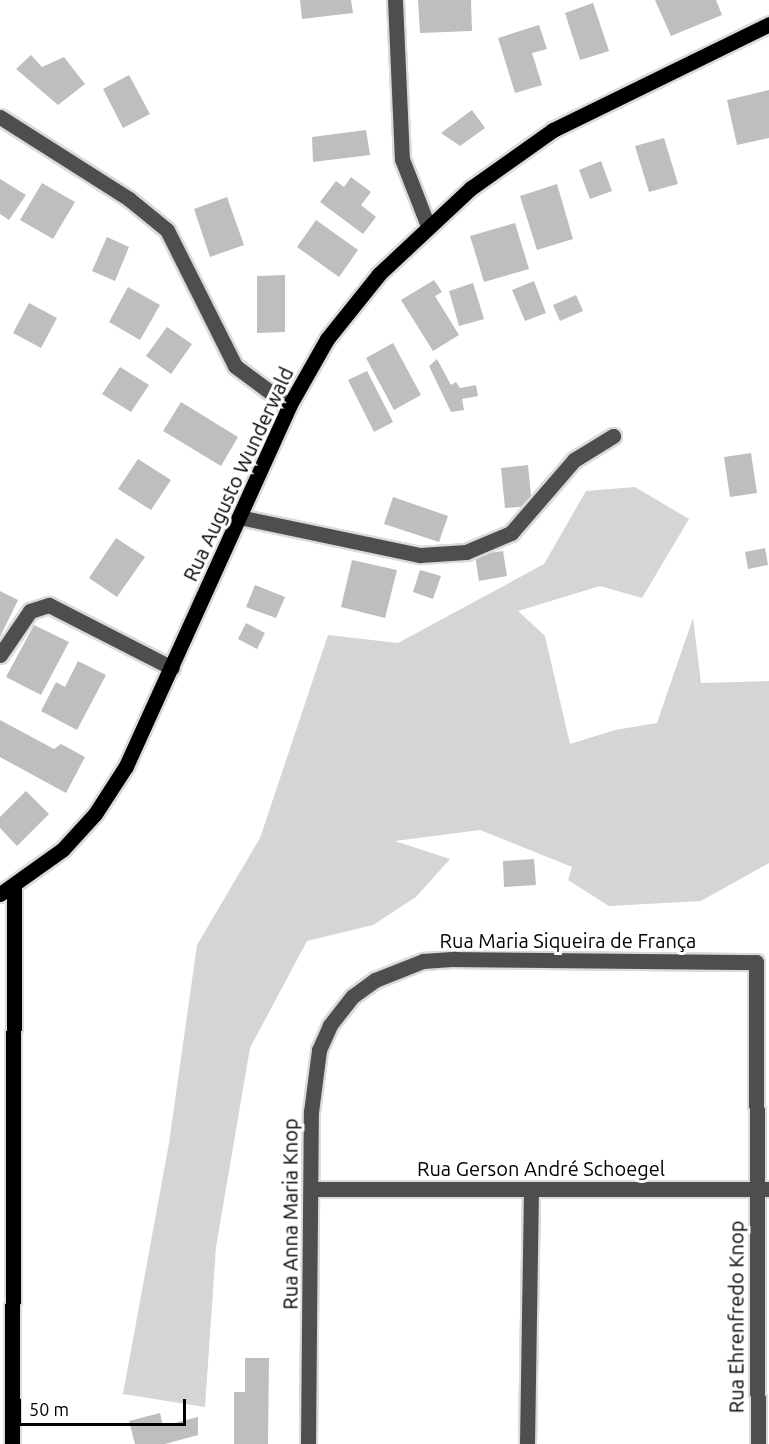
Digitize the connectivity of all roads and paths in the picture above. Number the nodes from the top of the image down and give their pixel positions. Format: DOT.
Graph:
graph roads {
  1 [pos="395,0"];
  2 [pos="769,24"];
  3 [pos="0,117"];
  4 [pos="428,226"];
  5 [pos="289,406"];
  6 [pos="613,436"];
  7 [pos="239,517"];
  8 [pos="0,656"];
  9 [pos="172,668"];
  10 [pos="7,890"];
  11 [pos="756,962"];
  12 [pos="353,996"];
  13 [pos="312,1189"];
  14 [pos="531,1189"];
  15 [pos="763,1189"];
  16 [pos="6,1276"];
  17 [pos="12,1444"];
  18 [pos="308,1444"];
  19 [pos="527,1444"];
  20 [pos="758,1444"];
  1 -- 4 [label="street"];
  2 -- 4 [label="main road, Rua Augusto Wunderwald"];
  3 -- 5 [label="street"];
  4 -- 5 [label="main road, Rua Augusto Wunderwald"];
  5 -- 7 [label="main road, Rua Augusto Wunderwald"];
  6 -- 7 [label="street"];
  7 -- 9 [label="main road, Rua Augusto Wunderwald"];
  8 -- 9 [label="street"];
  9 -- 10 [label="main road, Rua Augusto Wunderwald"];
  10 -- 16 [label="main road"];
  11 -- 12 [label="street, Rua Maria Siqueira de França"];
  11 -- 15 [label="street, Rua Ehrenfredo Knop"];
  12 -- 13 [label="street, Rua Anna Maria Knop"];
  13 -- 14 [label="street, Rua Gerson André Schoegel"];
  13 -- 18 [label="street, Rua Anna Maria Knop"];
  14 -- 15 [label="street, Rua Gerson André Schoegel"];
  14 -- 19 [label="street"];
  15 -- 20 [label="street, Rua Ehrenfredo Knop"];
  16 -- 17 [label="main road"];
}
